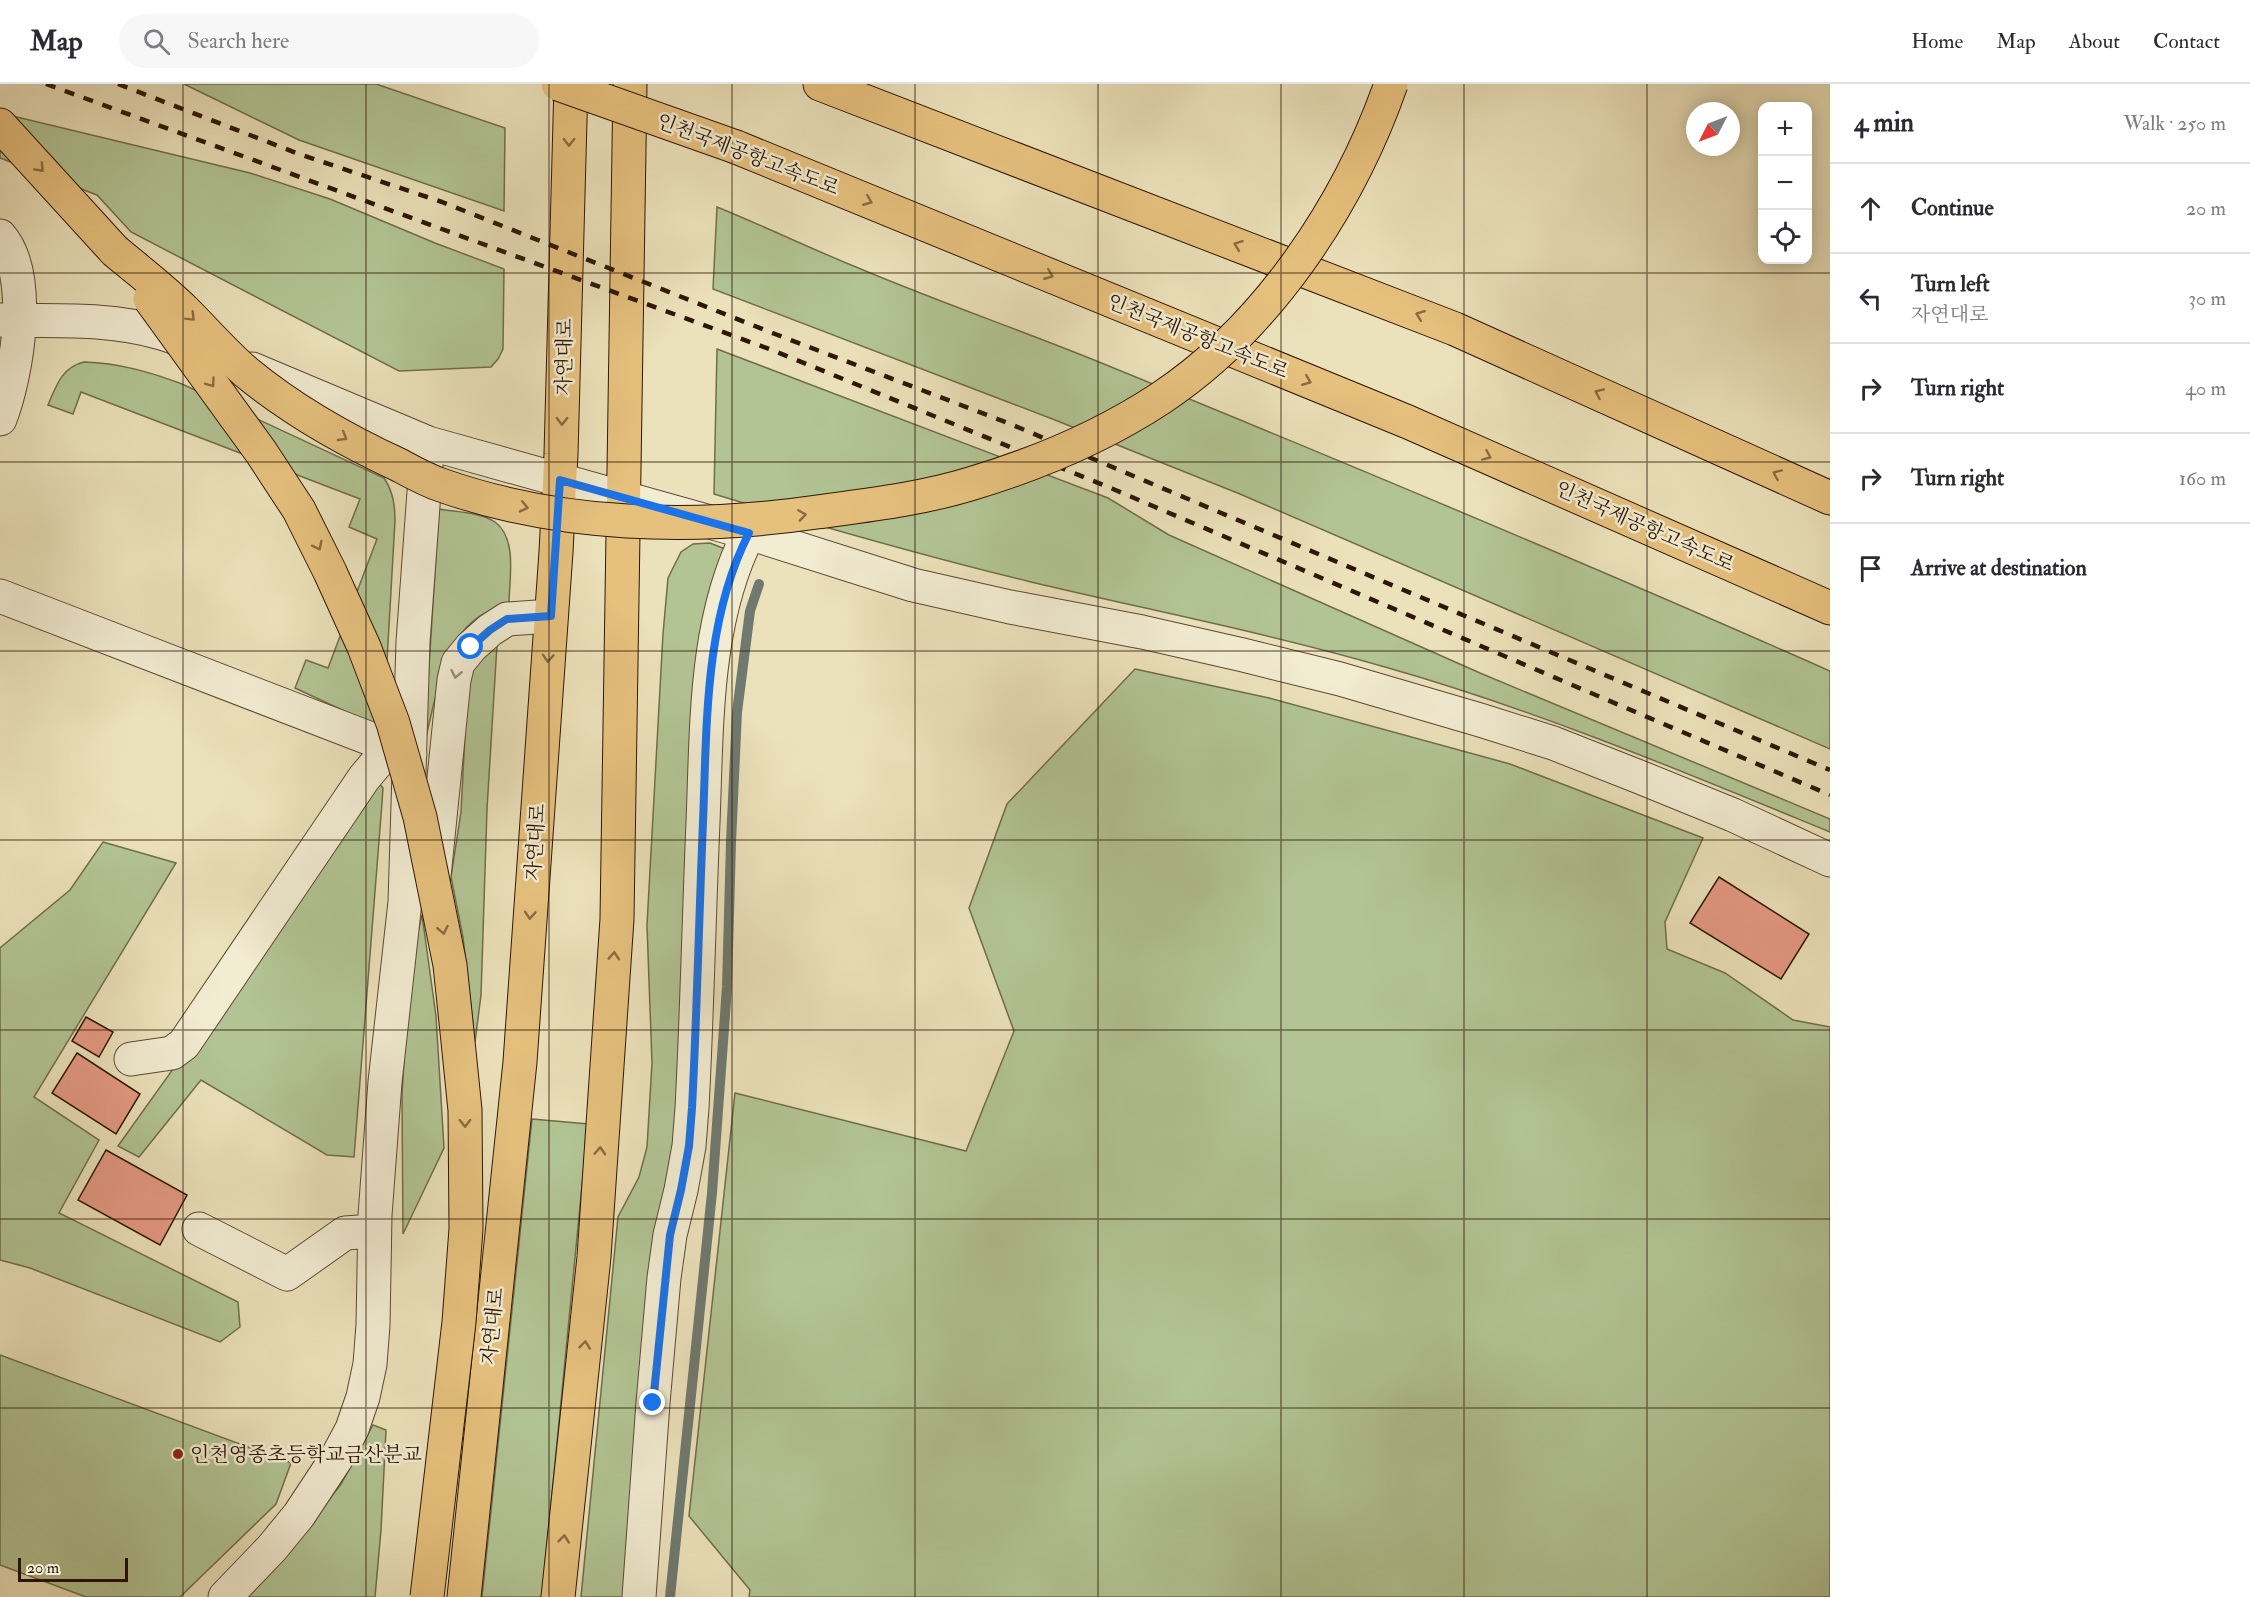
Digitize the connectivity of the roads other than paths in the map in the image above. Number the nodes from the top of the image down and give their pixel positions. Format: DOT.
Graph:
graph roads {
  1 [pos="558,84"];
  2 [pos="571,84"];
  3 [pos="630,84"];
  4 [pos="820,84"];
  5 [pos="1391,84"];
  6 [pos="0,125"];
  7 [pos="0,236"];
  8 [pos="116,251"];
  9 [pos="6,323"];
  10 [pos="0,419"];
  11 [pos="428,443"];
  12 [pos="560,480"];
  13 [pos="624,498"];
  14 [pos="1830,498"];
  15 [pos="749,533"];
  16 [pos="0,596"];
  17 [pos="1830,608"];
  18 [pos="551,616"];
  19 [pos="400,750"];
  20 [pos="1830,860"];
  21 [pos="405,902"];
  22 [pos="131,1059"];
  23 [pos="199,1229"];
  24 [pos="374,1231"];
  25 [pos="225,1597"];
  26 [pos="427,1597"];
  27 [pos="464,1597"];
  28 [pos="558,1597"];
  29 [pos="639,1597"];
  1 -- 17 [label="main road, 인천국제공항고속도로, one-way, bridge"];
  2 -- 12 [label="main road, 자연대로, one-way"];
  3 -- 13 [label="main road"];
  14 -- 4 [label="main road, one-way"];
  8 -- 5 [label="main road, one-way, bridge"];
  6 -- 8 [label="main road, one-way"];
  7 -- 9 [label="street"];
  8 -- 26 [label="main road, one-way, bridge"];
  9 -- 10 [label="street"];
  9 -- 11 [label="street"];
  11 -- 12 [label="street"];
  11 -- 19 [label="street"];
  12 -- 13 [label="street"];
  12 -- 18 [label="main road, 자연대로"];
  13 -- 15 [label="street"];
  28 -- 13 [label="main road, one-way"];
  15 -- 20 [label="street"];
  15 -- 29 [label="street"];
  16 -- 19 [label="street"];
  18 -- 21 [label="street, one-way"];
  18 -- 27 [label="main road, 자연대로, one-way"];
  19 -- 21 [label="street"];
  19 -- 22 [label="street"];
  21 -- 24 [label="street"];
  23 -- 24 [label="street"];
  24 -- 25 [label="street"];
}
